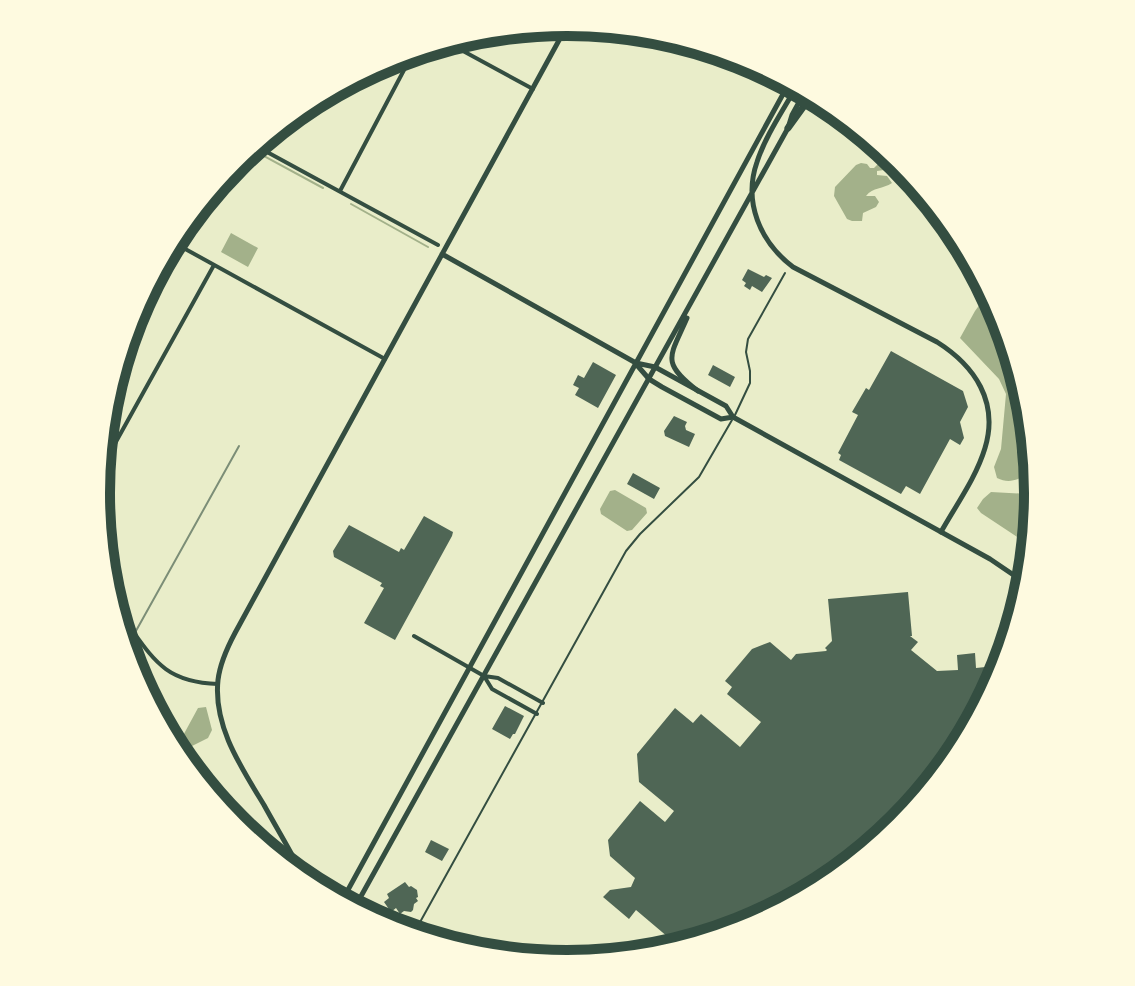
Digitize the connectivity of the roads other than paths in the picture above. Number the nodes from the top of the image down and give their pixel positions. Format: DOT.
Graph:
graph roads {
  1 [pos="561,36"];
  2 [pos="460,49"];
  3 [pos="406,66"];
  4 [pos="533,89"];
  5 [pos="785,91"];
  6 [pos="792,95"];
  7 [pos="800,100"];
  8 [pos="806,103"];
  9 [pos="788,128"];
  10 [pos="264,151"];
  11 [pos="340,191"];
  12 [pos="438,245"];
  13 [pos="183,248"];
  14 [pos="442,254"];
  15 [pos="214,265"];
  16 [pos="785,273"];
  17 [pos="696,295"];
  18 [pos="385,359"];
  19 [pos="636,363"];
  20 [pos="655,367"];
  21 [pos="649,379"];
  22 [pos="698,391"];
  23 [pos="733,417"];
  24 [pos="112,448"];
  25 [pos="941,532"];
  26 [pos="1017,577"];
  27 [pos="132,629"];
  28 [pos="414,636"];
  29 [pos="470,668"];
  30 [pos="484,676"];
  31 [pos="218,684"];
  32 [pos="543,703"];
  33 [pos="537,714"];
  34 [pos="294,859"];
  35 [pos="346,893"];
  36 [pos="359,900"];
  37 [pos="418,925"];
  1 -- 4 [label="main road"];
  2 -- 4 [label="street"];
  3 -- 11 [label="street"];
  4 -- 14 [label="main road"];
  5 -- 19 [label="main road"];
  6 -- 25 [label="main road"];
  7 -- 9 [label="main road"];
  8 -- 9 [label="highway"];
  9 -- 17 [label="main road"];
  10 -- 11 [label="street"];
  11 -- 12 [label="street"];
  13 -- 15 [label="street"];
  14 -- 18 [label="main road"];
  14 -- 19 [label="main road"];
  15 -- 18 [label="street"];
  15 -- 24 [label="street"];
  16 -- 23 [label="lane"];
  17 -- 20 [label="main road"];
  17 -- 22 [label="main road"];
  18 -- 31 [label="main road"];
  19 -- 20 [label="main road"];
  19 -- 21 [label="main road"];
  19 -- 29 [label="main road"];
  20 -- 21 [label="main road"];
  20 -- 22 [label="main road"];
  21 -- 23 [label="main road"];
  21 -- 30 [label="main road"];
  22 -- 23 [label="main road"];
  23 -- 25 [label="main road"];
  23 -- 32 [label="lane"];
  25 -- 26 [label="main road"];
  27 -- 31 [label="street"];
  28 -- 29 [label="street"];
  29 -- 30 [label="street"];
  29 -- 35 [label="main road"];
  30 -- 32 [label="street"];
  30 -- 33 [label="street"];
  30 -- 36 [label="main road"];
  31 -- 34 [label="main road"];
  32 -- 33 [label="lane"];
  33 -- 37 [label="lane"];
}
